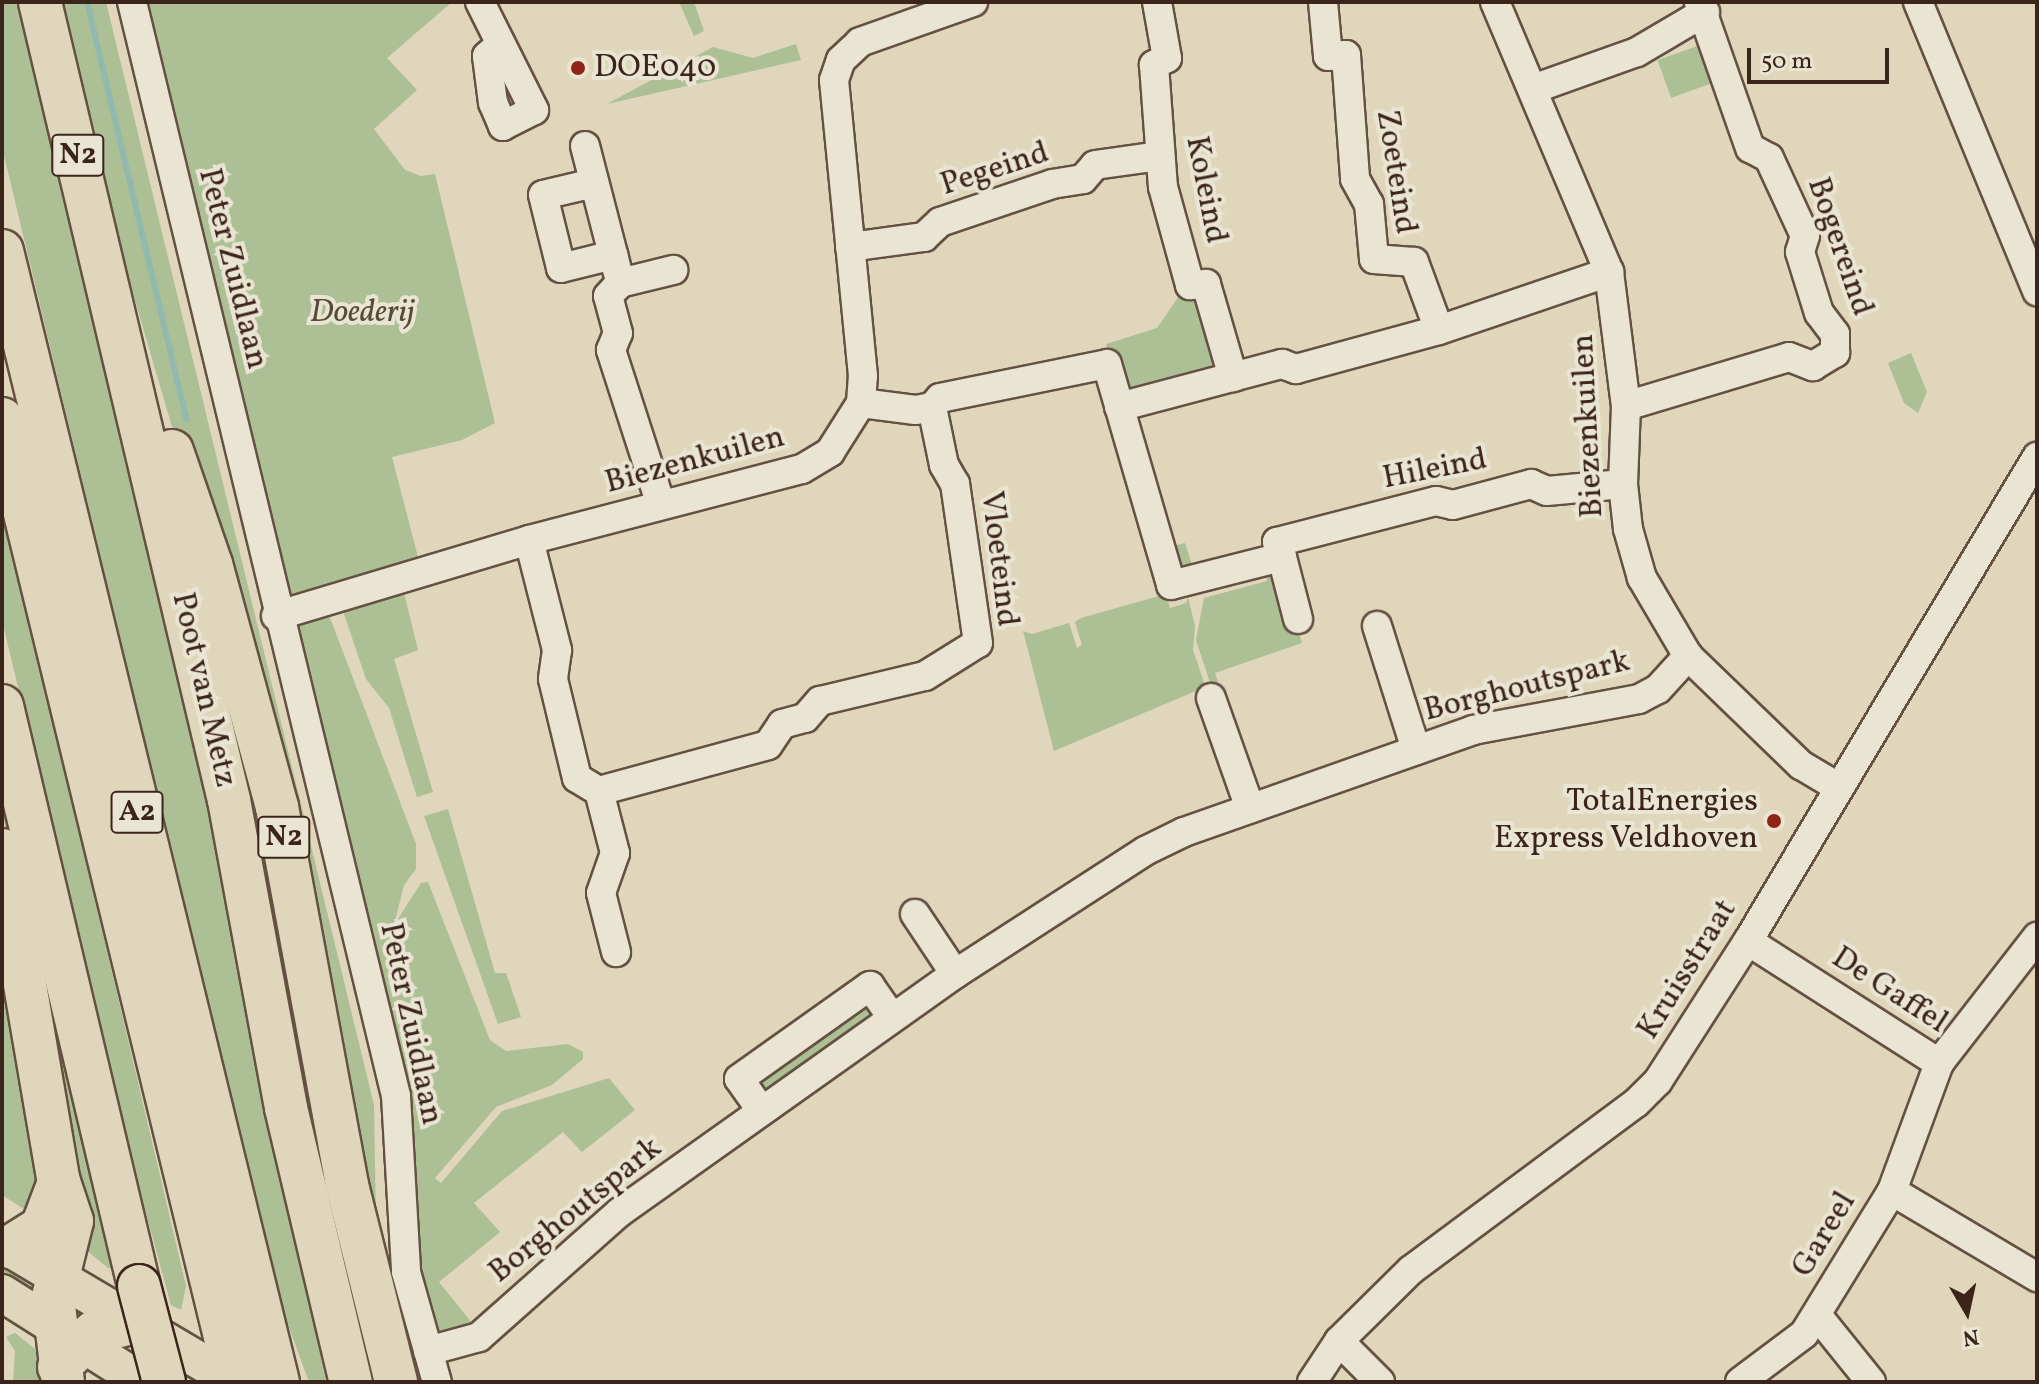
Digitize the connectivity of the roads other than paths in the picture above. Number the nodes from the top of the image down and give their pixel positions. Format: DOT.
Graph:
graph roads {
  1 [pos="40,2"];
  2 [pos="132,2"];
  3 [pos="480,2"];
  4 [pos="973,2"];
  5 [pos="1157,2"];
  6 [pos="1323,2"];
  7 [pos="1495,2"];
  8 [pos="1918,2"];
  9 [pos="1702,7"];
  10 [pos="501,44"];
  11 [pos="1533,89"];
  12 [pos="585,146"];
  13 [pos="1160,156"];
  14 [pos="594,183"];
  15 [pos="850,247"];
  16 [pos="2,251"];
  17 [pos="613,255"];
  18 [pos="673,270"];
  19 [pos="1609,272"];
  20 [pos="620,283"];
  21 [pos="2037,291"];
  22 [pos="116,309"];
  23 [pos="1439,330"];
  24 [pos="1233,377"];
  25 [pos="861,403"];
  26 [pos="1626,406"];
  27 [pos="932,407"];
  28 [pos="1119,407"];
  29 [pos="2,419"];
  30 [pos="2037,457"];
  31 [pos="1623,484"];
  32 [pos="661,505"];
  33 [pos="529,540"];
  34 [pos="1282,557"];
  35 [pos="284,614"];
  36 [pos="1298,619"];
  37 [pos="1377,626"];
  38 [pos="1688,656"];
  39 [pos="1211,698"];
  40 [pos="2,706"];
  41 [pos="1416,750"];
  42 [pos="1838,787"];
  43 [pos="599,791"];
  44 [pos="1250,808"];
  45 [pos="2,850"];
  46 [pos="915,914"];
  47 [pos="2037,937"];
  48 [pos="1748,941"];
  49 [pos="616,952"];
  50 [pos="955,974"];
  51 [pos="892,1018"];
  52 [pos="1939,1063"];
  53 [pos="761,1110"];
  54 [pos="59,1182"];
  55 [pos="1892,1191"];
  56 [pos="6,1246"];
  57 [pos="59,1273"];
  58 [pos="2037,1277"];
  59 [pos="2,1293"];
  60 [pos="139,1304"];
  61 [pos="1817,1315"];
  62 [pos="1339,1341"];
  63 [pos="428,1351"];
  64 [pos="64,1354"];
  65 [pos="256,1380"];
  66 [pos="143,1382"];
  67 [pos="164,1382"];
  68 [pos="351,1382"];
  69 [pos="396,1382"];
  70 [pos="437,1382"];
  71 [pos="1312,1382"];
  72 [pos="1380,1382"];
  73 [pos="1740,1382"];
  74 [pos="1871,1382"];
  1 -- 22 [label="highway, Poot van Metz / N2"];
  2 -- 35 [label="street, Peter Zuidlaan"];
  3 -- 10 [label="street"];
  4 -- 15 [label="street"];
  5 -- 13 [label="street, Koleind"];
  6 -- 23 [label="street, Zoeteind"];
  7 -- 11 [label="street, Biezenkuilen"];
  8 -- 21 [label="street"];
  9 -- 11 [label="street, Bogereind"];
  9 -- 26 [label="street, Bogereind"];
  11 -- 19 [label="street, Biezenkuilen"];
  12 -- 14 [label="street"];
  13 -- 15 [label="street, Pegeind"];
  13 -- 24 [label="street, Koleind"];
  14 -- 17 [label="street"];
  14 -- 17 [label="street"];
  15 -- 25 [label="street"];
  16 -- 65 [label="highway, A2"];
  17 -- 20 [label="street"];
  18 -- 20 [label="street"];
  19 -- 23 [label="street"];
  19 -- 26 [label="street, Biezenkuilen"];
  20 -- 32 [label="street"];
  22 -- 68 [label="highway, Poot van Metz / N2"];
  22 -- 69 [label="highway, N2"];
  23 -- 24 [label="street"];
  24 -- 28 [label="street"];
  25 -- 27 [label="street"];
  25 -- 32 [label="street, Biezenkuilen"];
  26 -- 31 [label="street, Biezenkuilen"];
  27 -- 28 [label="street"];
  27 -- 43 [label="street, Vloeteind"];
  28 -- 34 [label="street"];
  29 -- 65 [label="highway, A2"];
  30 -- 42 [label="street, Kruisstraat"];
  31 -- 34 [label="street, Hileind"];
  31 -- 38 [label="street, Biezenkuilen"];
  32 -- 33 [label="street, Biezenkuilen"];
  33 -- 35 [label="street, Biezenkuilen"];
  33 -- 43 [label="street"];
  34 -- 36 [label="street"];
  35 -- 63 [label="street, Peter Zuidlaan"];
  37 -- 41 [label="street, Borghoutspark"];
  38 -- 41 [label="street, Borghoutspark"];
  38 -- 42 [label="street, Biezenkuilen"];
  39 -- 44 [label="street"];
  40 -- 60 [label="highway"];
  41 -- 44 [label="street, Borghoutspark"];
  42 -- 48 [label="street, Kruisstraat"];
  43 -- 49 [label="street"];
  44 -- 50 [label="street, Borghoutspark"];
  45 -- 54 [label="highway"];
  46 -- 50 [label="street"];
  47 -- 52 [label="street, De Gaffel"];
  48 -- 52 [label="street, De Gaffel"];
  48 -- 62 [label="street, Kruisstraat"];
  50 -- 51 [label="street, Borghoutspark"];
  51 -- 53 [label="street, Borghoutspark"];
  51 -- 53 [label="street"];
  52 -- 55 [label="street, Gareel"];
  53 -- 63 [label="street, Borghoutspark"];
  54 -- 56 [label="highway"];
  54 -- 57 [label="highway"];
  55 -- 58 [label="street, Gareel"];
  55 -- 61 [label="street, Gareel"];
  56 -- 57 [label="main road"];
  57 -- 60 [label="main road"];
  57 -- 64 [label="highway"];
  59 -- 64 [label="main road"];
  60 -- 64 [label="highway"];
  60 -- 65 [label="main road"];
  60 -- 67 [label="highway, bridge"];
  61 -- 73 [label="street, Gareel"];
  61 -- 74 [label="street, Gareel"];
  62 -- 71 [label="street, Kruisstraat"];
  62 -- 72 [label="street"];
  63 -- 70 [label="street, Peter Zuidlaan"];
  64 -- 66 [label="main road"];
}
